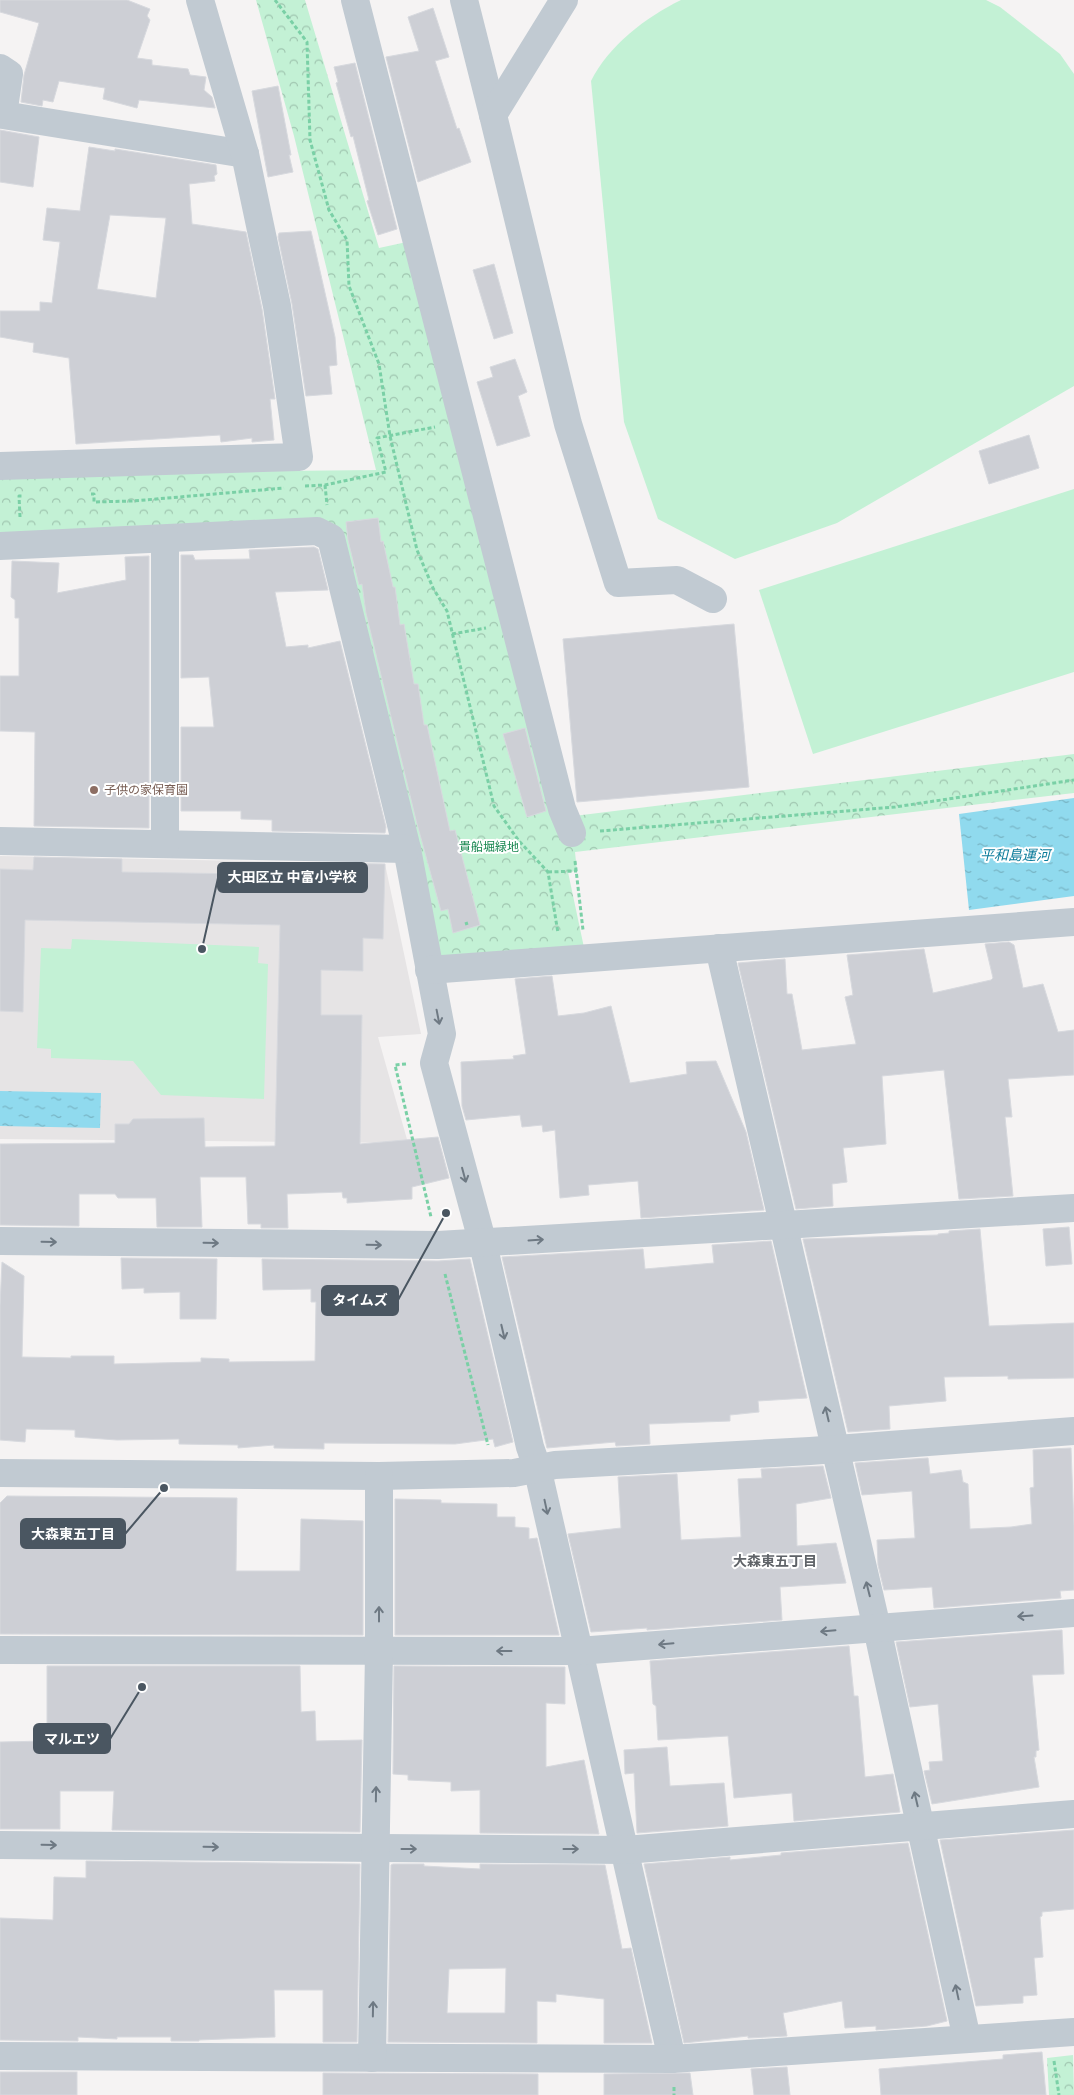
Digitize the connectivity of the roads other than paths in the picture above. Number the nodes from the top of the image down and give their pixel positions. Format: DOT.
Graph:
graph roads {
  1 [pos="200,0"];
  2 [pos="355,0"];
  3 [pos="464,0"];
  4 [pos="564,0"];
  5 [pos="0,68"];
  6 [pos="493,115"];
  7 [pos="245,154"];
  8 [pos="0,466"];
  9 [pos="166,540"];
  10 [pos="0,546"];
  11 [pos="713,599"];
  12 [pos="572,833"];
  13 [pos="0,841"];
  14 [pos="164,844"];
  15 [pos="407,849"];
  16 [pos="1074,922"];
  17 [pos="719,948"];
  18 [pos="429,970"];
  19 [pos="1074,1208"];
  20 [pos="784,1224"];
  21 [pos="0,1241"];
  22 [pos="483,1244"];
  23 [pos="1074,1430"];
  24 [pos="834,1449"];
  25 [pos="537,1467"];
  26 [pos="0,1473"];
  27 [pos="379,1476"];
  28 [pos="1074,1613"];
  29 [pos="877,1628"];
  30 [pos="0,1650"];
  31 [pos="578,1651"];
  32 [pos="379,1652"];
  33 [pos="1074,1814"];
  34 [pos="922,1826"];
  35 [pos="0,1845"];
  36 [pos="375,1848"];
  37 [pos="625,1850"];
  38 [pos="1062,2033"];
  39 [pos="967,2039"];
  40 [pos="0,2056"];
  41 [pos="372,2058"];
  42 [pos="672,2059"];
  1 -- 7 [label="street"];
  2 -- 12 [label="street"];
  3 -- 6 [label="street"];
  4 -- 6 [label="street"];
  5 -- 7 [label="street"];
  6 -- 11 [label="street"];
  7 -- 8 [label="street"];
  9 -- 10 [label="street"];
  9 -- 14 [label="street"];
  9 -- 15 [label="street"];
  13 -- 14 [label="street"];
  14 -- 15 [label="street"];
  15 -- 18 [label="street"];
  16 -- 17 [label="street"];
  17 -- 18 [label="street"];
  17 -- 20 [label="street"];
  18 -- 22 [label="street, one-way"];
  19 -- 20 [label="street"];
  22 -- 20 [label="street, one-way"];
  24 -- 20 [label="street, one-way"];
  21 -- 22 [label="street, one-way"];
  22 -- 25 [label="street, one-way"];
  23 -- 24 [label="street"];
  24 -- 25 [label="street"];
  29 -- 24 [label="street, one-way"];
  25 -- 27 [label="street"];
  25 -- 31 [label="street, one-way"];
  26 -- 27 [label="street"];
  32 -- 27 [label="street, one-way"];
  28 -- 29 [label="street, one-way"];
  29 -- 31 [label="street, one-way"];
  34 -- 29 [label="street, one-way"];
  30 -- 32 [label="street"];
  31 -- 32 [label="street, one-way"];
  31 -- 37 [label="street"];
  36 -- 32 [label="street, one-way"];
  33 -- 34 [label="street"];
  34 -- 37 [label="street"];
  39 -- 34 [label="street, one-way"];
  35 -- 36 [label="street, one-way"];
  36 -- 37 [label="street, one-way"];
  41 -- 36 [label="street, one-way"];
  37 -- 42 [label="street"];
  38 -- 39 [label="street"];
  39 -- 42 [label="street"];
  40 -- 41 [label="street"];
  41 -- 42 [label="street"];
}
